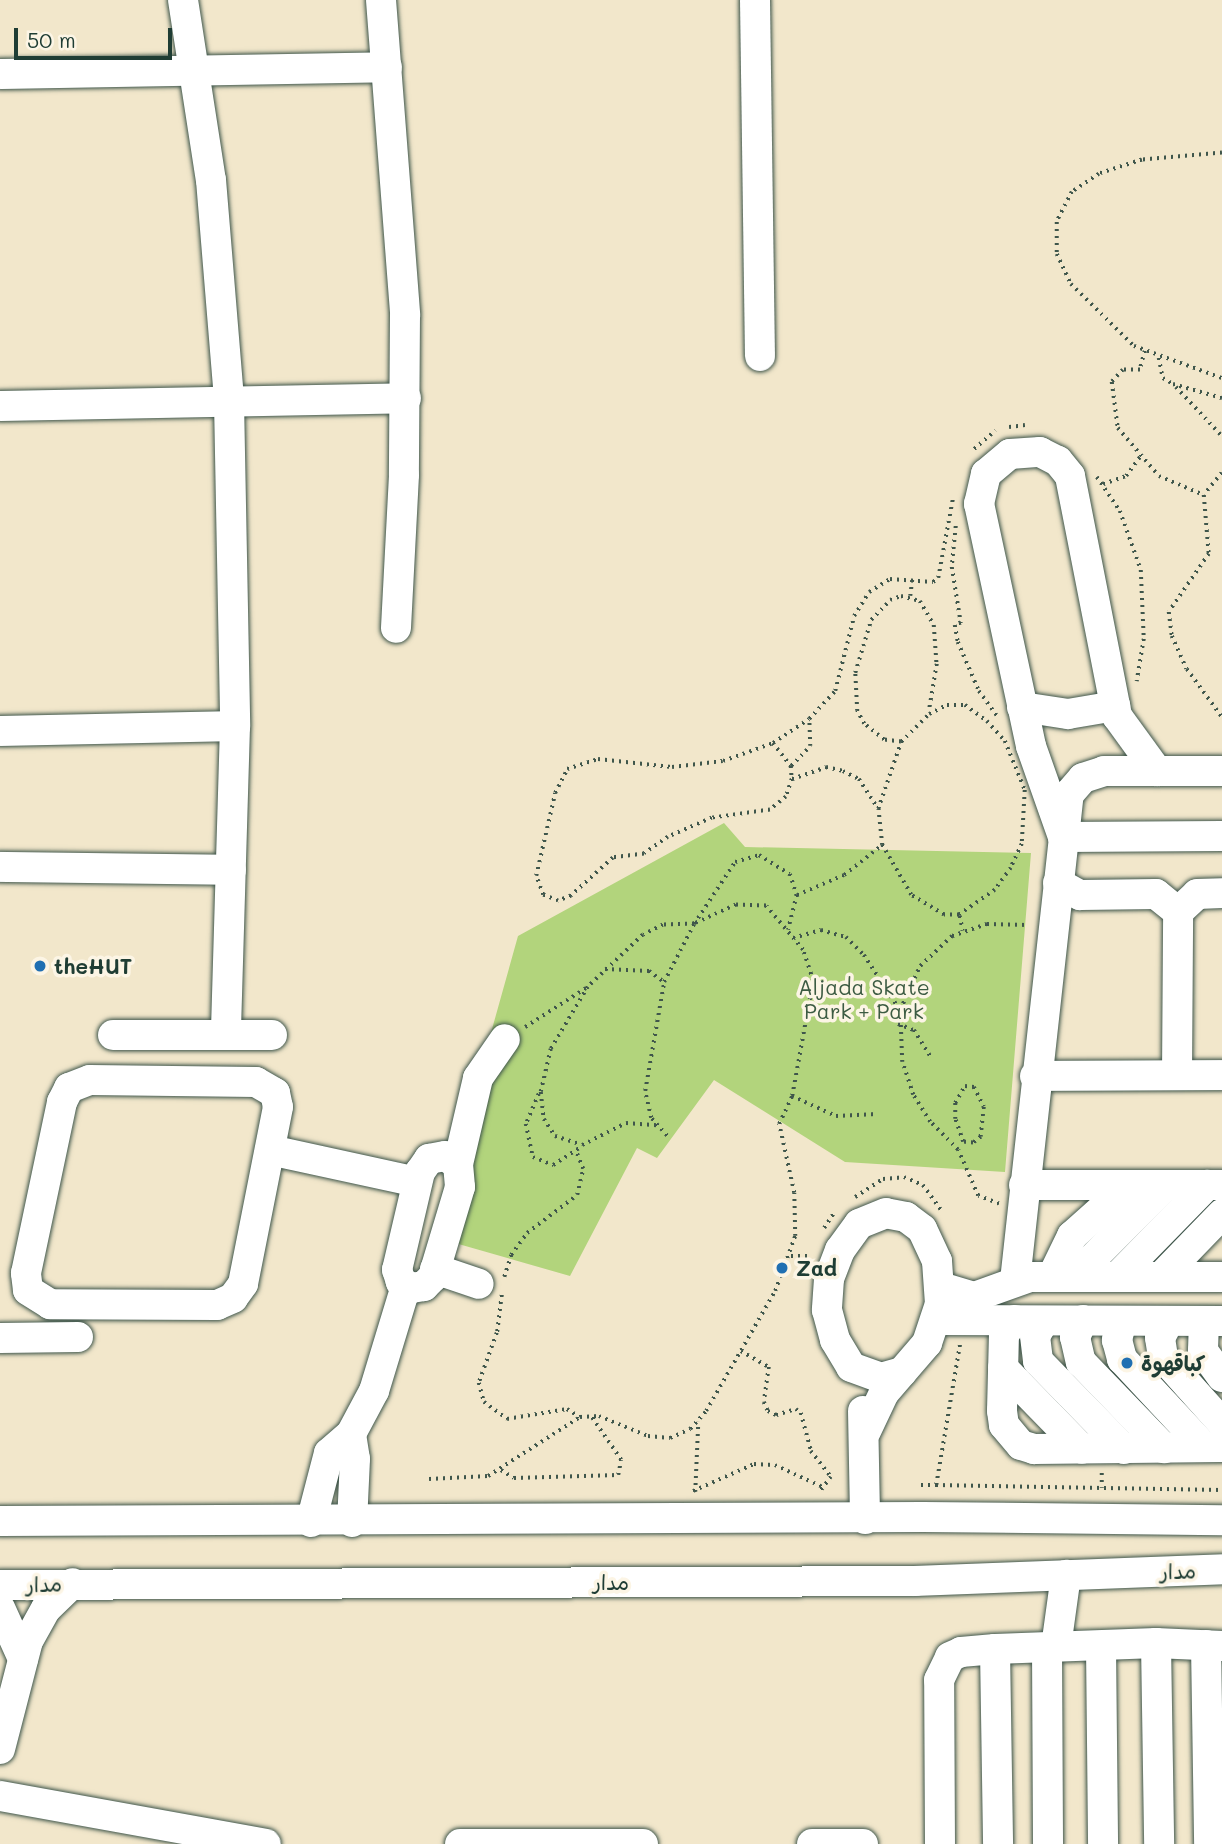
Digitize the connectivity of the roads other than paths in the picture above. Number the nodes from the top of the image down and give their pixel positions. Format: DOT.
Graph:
graph roads {
  1 [pos="183,0"];
  2 [pos="381,0"];
  3 [pos="755,0"];
  4 [pos="387,67"];
  5 [pos="194,71"];
  6 [pos="0,74"];
  7 [pos="760,356"];
  8 [pos="406,398"];
  9 [pos="229,401"];
  10 [pos="0,406"];
  11 [pos="396,628"];
  12 [pos="1012,715"];
  13 [pos="1117,716"];
  14 [pos="235,726"];
  15 [pos="0,731"];
  16 [pos="1157,771"];
  17 [pos="1222,771"];
  18 [pos="1222,835"];
  19 [pos="1063,837"];
  20 [pos="0,867"];
  21 [pos="231,870"];
  22 [pos="1058,883"];
  23 [pos="1222,893"];
  24 [pos="1178,912"];
  25 [pos="113,1035"];
  26 [pos="226,1035"];
  27 [pos="272,1035"];
  28 [pos="505,1039"];
  29 [pos="1222,1074"];
  30 [pos="1177,1075"];
  31 [pos="1035,1076"];
  32 [pos="270,1150"];
  33 [pos="458,1164"];
  34 [pos="417,1182"];
  35 [pos="1129,1185"];
  36 [pos="1166,1185"];
  37 [pos="1215,1185"];
  38 [pos="1023,1196"];
  39 [pos="1222,1214"];
  40 [pos="435,1269"];
  41 [pos="1215,1270"];
  42 [pos="1063,1277"];
  43 [pos="1117,1277"];
  44 [pos="1161,1277"];
  45 [pos="1015,1281"];
  46 [pos="406,1286"];
  47 [pos="495,1286"];
  48 [pos="942,1287"];
  49 [pos="937,1320"];
  50 [pos="1083,1320"];
  51 [pos="1029,1321"];
  52 [pos="1122,1321"];
  53 [pos="1168,1321"];
  54 [pos="1213,1321"];
  55 [pos="78,1337"];
  56 [pos="0,1338"];
  57 [pos="851,1367"];
  58 [pos="1003,1368"];
  59 [pos="902,1372"];
  60 [pos="1222,1377"];
  61 [pos="1222,1423"];
  62 [pos="866,1432"];
  63 [pos="351,1434"];
  64 [pos="1213,1447"];
  65 [pos="1164,1448"];
  66 [pos="1082,1449"];
  67 [pos="1124,1449"];
  68 [pos="865,1519"];
  69 [pos="1222,1520"];
  70 [pos="0,1521"];
  71 [pos="311,1522"];
  72 [pos="352,1522"];
  73 [pos="1222,1569"];
  74 [pos="1066,1575"];
  75 [pos="73,1583"];
  76 [pos="0,1585"];
  77 [pos="0,1608"];
  78 [pos="1156,1643"];
  79 [pos="1214,1645"];
  80 [pos="1101,1646"];
  81 [pos="1051,1648"];
  82 [pos="995,1649"];
  83 [pos="23,1659"];
  84 [pos="0,1749"];
  85 [pos="0,1796"];
  86 [pos="266,1844"];
  87 [pos="460,1844"];
  88 [pos="643,1844"];
  89 [pos="812,1844"];
  90 [pos="863,1844"];
  91 [pos="940,1844"];
  92 [pos="998,1844"];
  93 [pos="1048,1844"];
  94 [pos="1103,1844"];
  95 [pos="1159,1844"];
  96 [pos="1209,1844"];
  1 -- 5 [label="street"];
  2 -- 4 [label="street"];
  3 -- 7 [label="street"];
  4 -- 5 [label="street"];
  4 -- 8 [label="street"];
  5 -- 6 [label="street"];
  5 -- 9 [label="street"];
  8 -- 9 [label="street"];
  8 -- 11 [label="street"];
  9 -- 10 [label="street"];
  9 -- 14 [label="street"];
  12 -- 13 [label="street"];
  12 -- 13 [label="street"];
  12 -- 19 [label="street"];
  13 -- 16 [label="street"];
  14 -- 15 [label="street"];
  14 -- 21 [label="street"];
  16 -- 17 [label="street"];
  16 -- 19 [label="street"];
  18 -- 19 [label="street"];
  19 -- 22 [label="street"];
  20 -- 21 [label="street"];
  21 -- 26 [label="street"];
  22 -- 24 [label="street"];
  22 -- 31 [label="street"];
  23 -- 24 [label="street"];
  24 -- 30 [label="street"];
  25 -- 26 [label="street"];
  26 -- 27 [label="street"];
  28 -- 33 [label="street"];
  29 -- 30 [label="street"];
  30 -- 31 [label="street"];
  31 -- 38 [label="street"];
  32 -- 32 [label="street"];
  32 -- 34 [label="street"];
  33 -- 34 [label="street"];
  33 -- 40 [label="street"];
  34 -- 46 [label="street"];
  35 -- 36 [label="street"];
  35 -- 38 [label="street"];
  35 -- 42 [label="street"];
  36 -- 37 [label="street"];
  36 -- 42 [label="street"];
  37 -- 43 [label="street"];
  38 -- 45 [label="street"];
  39 -- 44 [label="street"];
  40 -- 46 [label="street"];
  40 -- 47 [label="street"];
  41 -- 44 [label="street"];
  42 -- 43 [label="street"];
  42 -- 45 [label="street"];
  43 -- 44 [label="street"];
  45 -- 48 [label="street"];
  46 -- 63 [label="street"];
  48 -- 49 [label="street"];
  48 -- 57 [label="street"];
  49 -- 51 [label="street"];
  49 -- 59 [label="street"];
  50 -- 51 [label="street"];
  50 -- 52 [label="street"];
  50 -- 65 [label="street"];
  51 -- 58 [label="street"];
  51 -- 67 [label="street"];
  52 -- 53 [label="street"];
  52 -- 64 [label="street"];
  53 -- 54 [label="street"];
  53 -- 61 [label="street"];
  54 -- 60 [label="street"];
  55 -- 56 [label="street"];
  57 -- 59 [label="street"];
  57 -- 62 [label="street"];
  58 -- 66 [label="street"];
  58 -- 66 [label="street"];
  59 -- 62 [label="street"];
  62 -- 68 [label="street"];
  63 -- 71 [label="street"];
  63 -- 72 [label="street"];
  64 -- 65 [label="street"];
  65 -- 67 [label="street"];
  66 -- 67 [label="street"];
  68 -- 69 [label="street"];
  68 -- 72 [label="street"];
  70 -- 71 [label="street"];
  71 -- 72 [label="street"];
  73 -- 74 [label="street, مدار"];
  74 -- 75 [label="street, مدار"];
  74 -- 81 [label="street"];
  75 -- 76 [label="street, مدار"];
  75 -- 83 [label="street"];
  77 -- 83 [label="street"];
  78 -- 79 [label="street"];
  78 -- 80 [label="street"];
  78 -- 95 [label="street"];
  79 -- 96 [label="street"];
  80 -- 81 [label="street"];
  80 -- 94 [label="street"];
  81 -- 82 [label="street"];
  81 -- 93 [label="street"];
  82 -- 91 [label="street"];
  82 -- 92 [label="street"];
  83 -- 84 [label="street"];
  85 -- 86 [label="street"];
  87 -- 88 [label="street"];
  89 -- 90 [label="street"];
}
